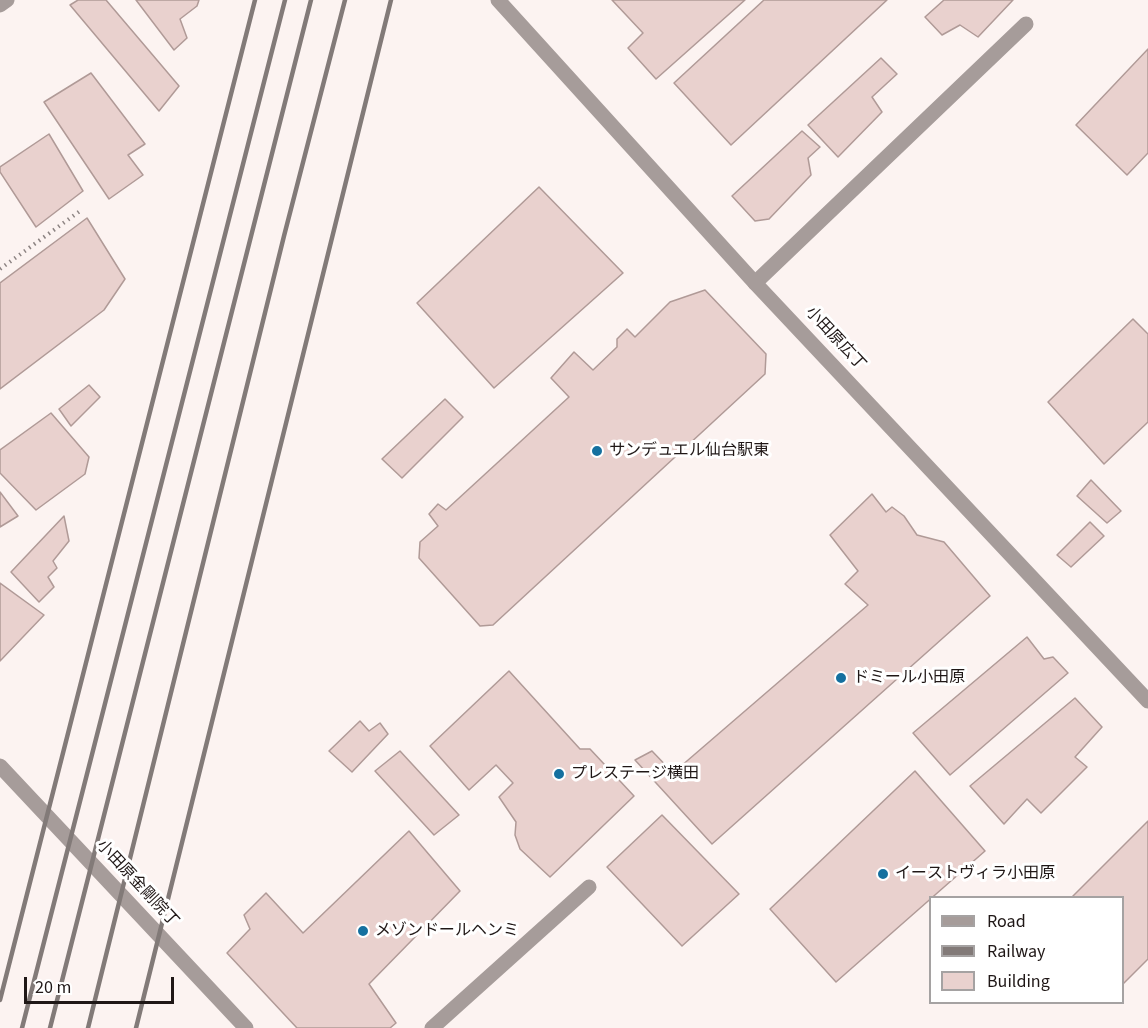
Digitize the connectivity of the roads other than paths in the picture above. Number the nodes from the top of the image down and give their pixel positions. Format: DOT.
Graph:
graph roads {
  1 [pos="7,0"];
  2 [pos="498,0"];
  3 [pos="0,5"];
  4 [pos="1026,24"];
  5 [pos="755,283"];
  6 [pos="1148,701"];
  7 [pos="0,766"];
  8 [pos="589,887"];
  9 [pos="246,1028"];
  10 [pos="432,1028"];
  1 -- 3 [label="street"];
  2 -- 5 [label="street, 小田原広丁"];
  4 -- 5 [label="street"];
  5 -- 6 [label="street, 小田原広丁"];
  7 -- 9 [label="street, 小田原金剛院丁"];
  8 -- 10 [label="street"];
}
